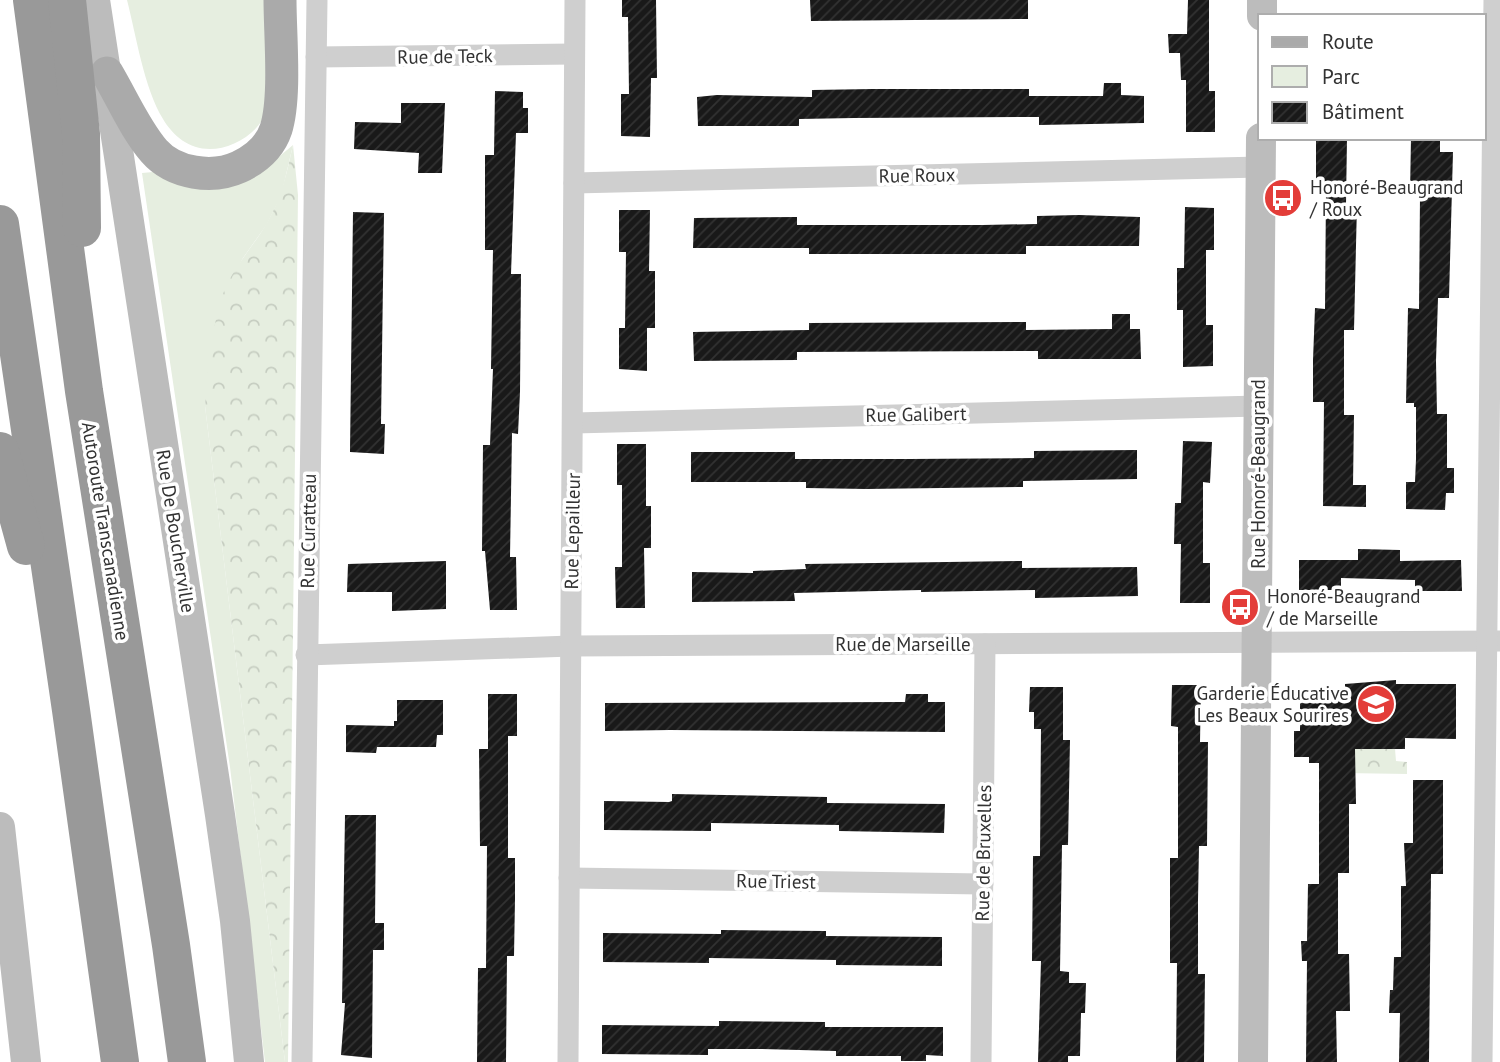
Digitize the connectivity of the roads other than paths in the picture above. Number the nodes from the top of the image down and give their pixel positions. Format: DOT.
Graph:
graph roads {
  1 [pos="32,0"];
  2 [pos="67,0"];
  3 [pos="95,0"];
  4 [pos="280,0"];
  5 [pos="317,0"];
  6 [pos="575,0"];
  7 [pos="1494,0"];
  8 [pos="574,54"];
  9 [pos="316,57"];
  10 [pos="107,73"];
  11 [pos="1261,153"];
  12 [pos="574,183"];
  13 [pos="0,224"];
  14 [pos="84,391"];
  15 [pos="1259,406"];
  16 [pos="574,423"];
  17 [pos="0,450"];
  18 [pos="1494,641"];
  19 [pos="1256,642"];
  20 [pos="985,644"];
  21 [pos="571,646"];
  22 [pos="306,655"];
  23 [pos="71,710"];
  24 [pos="0,827"];
  25 [pos="569,878"];
  26 [pos="983,884"];
  27 [pos="26,1062"];
  28 [pos="120,1062"];
  29 [pos="187,1062"];
  30 [pos="250,1062"];
  31 [pos="302,1062"];
  32 [pos="568,1062"];
  33 [pos="981,1062"];
  34 [pos="1253,1062"];
  35 [pos="1482,1062"];
  1 -- 14 [label="highway, Autoroute Transcanadienne"];
  2 -- 14 [label="highway"];
  3 -- 10 [label="main road, Rue De Boucherville"];
  4 -- 10 [label="main road"];
  5 -- 9 [label="street, Rue Curatteau"];
  6 -- 8 [label="street, Rue Lepailleur"];
  7 -- 18 [label="street"];
  8 -- 9 [label="street, Rue de Teck"];
  8 -- 12 [label="street, Rue Lepailleur"];
  9 -- 22 [label="street, Rue Curatteau"];
  10 -- 30 [label="main road, Rue De Boucherville"];
  11 -- 12 [label="street, Rue Roux"];
  11 -- 15 [label="main road, Rue Honoré-Beaugrand"];
  12 -- 16 [label="street, Rue Lepailleur"];
  13 -- 23 [label="highway"];
  14 -- 29 [label="highway, Autoroute Transcanadienne"];
  15 -- 16 [label="street, Rue Galibert"];
  15 -- 19 [label="main road, Rue Honoré-Beaugrand"];
  16 -- 21 [label="street, Rue Lepailleur"];
  17 -- 23 [label="highway"];
  18 -- 19 [label="street, Rue de Marseille"];
  18 -- 35 [label="street"];
  19 -- 20 [label="street, Rue de Marseille"];
  19 -- 34 [label="main road, Rue Honoré-Beaugrand"];
  20 -- 21 [label="street, Rue de Marseille"];
  20 -- 26 [label="street, Rue de Bruxelles"];
  21 -- 22 [label="street, Rue de Marseille"];
  21 -- 25 [label="street, Rue Lepailleur"];
  22 -- 31 [label="street, Rue Curatteau"];
  23 -- 28 [label="highway"];
  24 -- 27 [label="main road"];
  25 -- 26 [label="street, Rue Triest"];
  25 -- 32 [label="street, Rue Lepailleur"];
  26 -- 33 [label="street, Rue de Bruxelles"];
}
